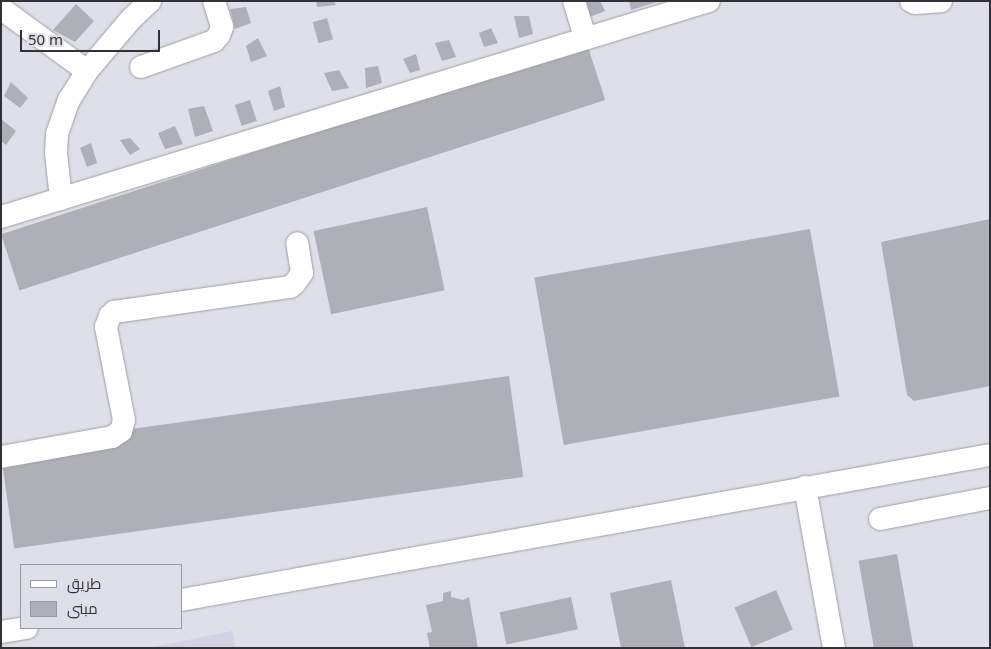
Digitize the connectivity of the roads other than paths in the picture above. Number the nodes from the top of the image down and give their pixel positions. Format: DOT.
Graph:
graph roads {
  1 [pos="150,1"];
  2 [pos="214,1"];
  3 [pos="574,1"];
  4 [pos="709,1"];
  5 [pos="911,1"];
  6 [pos="940,1"];
  7 [pos="4,8"];
  8 [pos="585,38"];
  9 [pos="141,67"];
  10 [pos="87,71"];
  11 [pos="61,199"];
  12 [pos="1,217"];
  13 [pos="297,243"];
  14 [pos="990,455"];
  15 [pos="1,457"];
  16 [pos="805,487"];
  17 [pos="990,498"];
  18 [pos="880,519"];
  19 [pos="182,600"];
  20 [pos="20,629"];
  21 [pos="1,632"];
  22 [pos="834,648"];
  1 -- 10 [label="street"];
  2 -- 9 [label="street"];
  3 -- 8 [label="street"];
  4 -- 8 [label="street"];
  5 -- 6 [label="street"];
  7 -- 10 [label="street"];
  8 -- 11 [label="street"];
  10 -- 11 [label="street"];
  11 -- 12 [label="street"];
  13 -- 15 [label="street"];
  14 -- 16 [label="street"];
  16 -- 19 [label="street"];
  16 -- 22 [label="street"];
  17 -- 18 [label="street"];
  20 -- 21 [label="street"];
}
